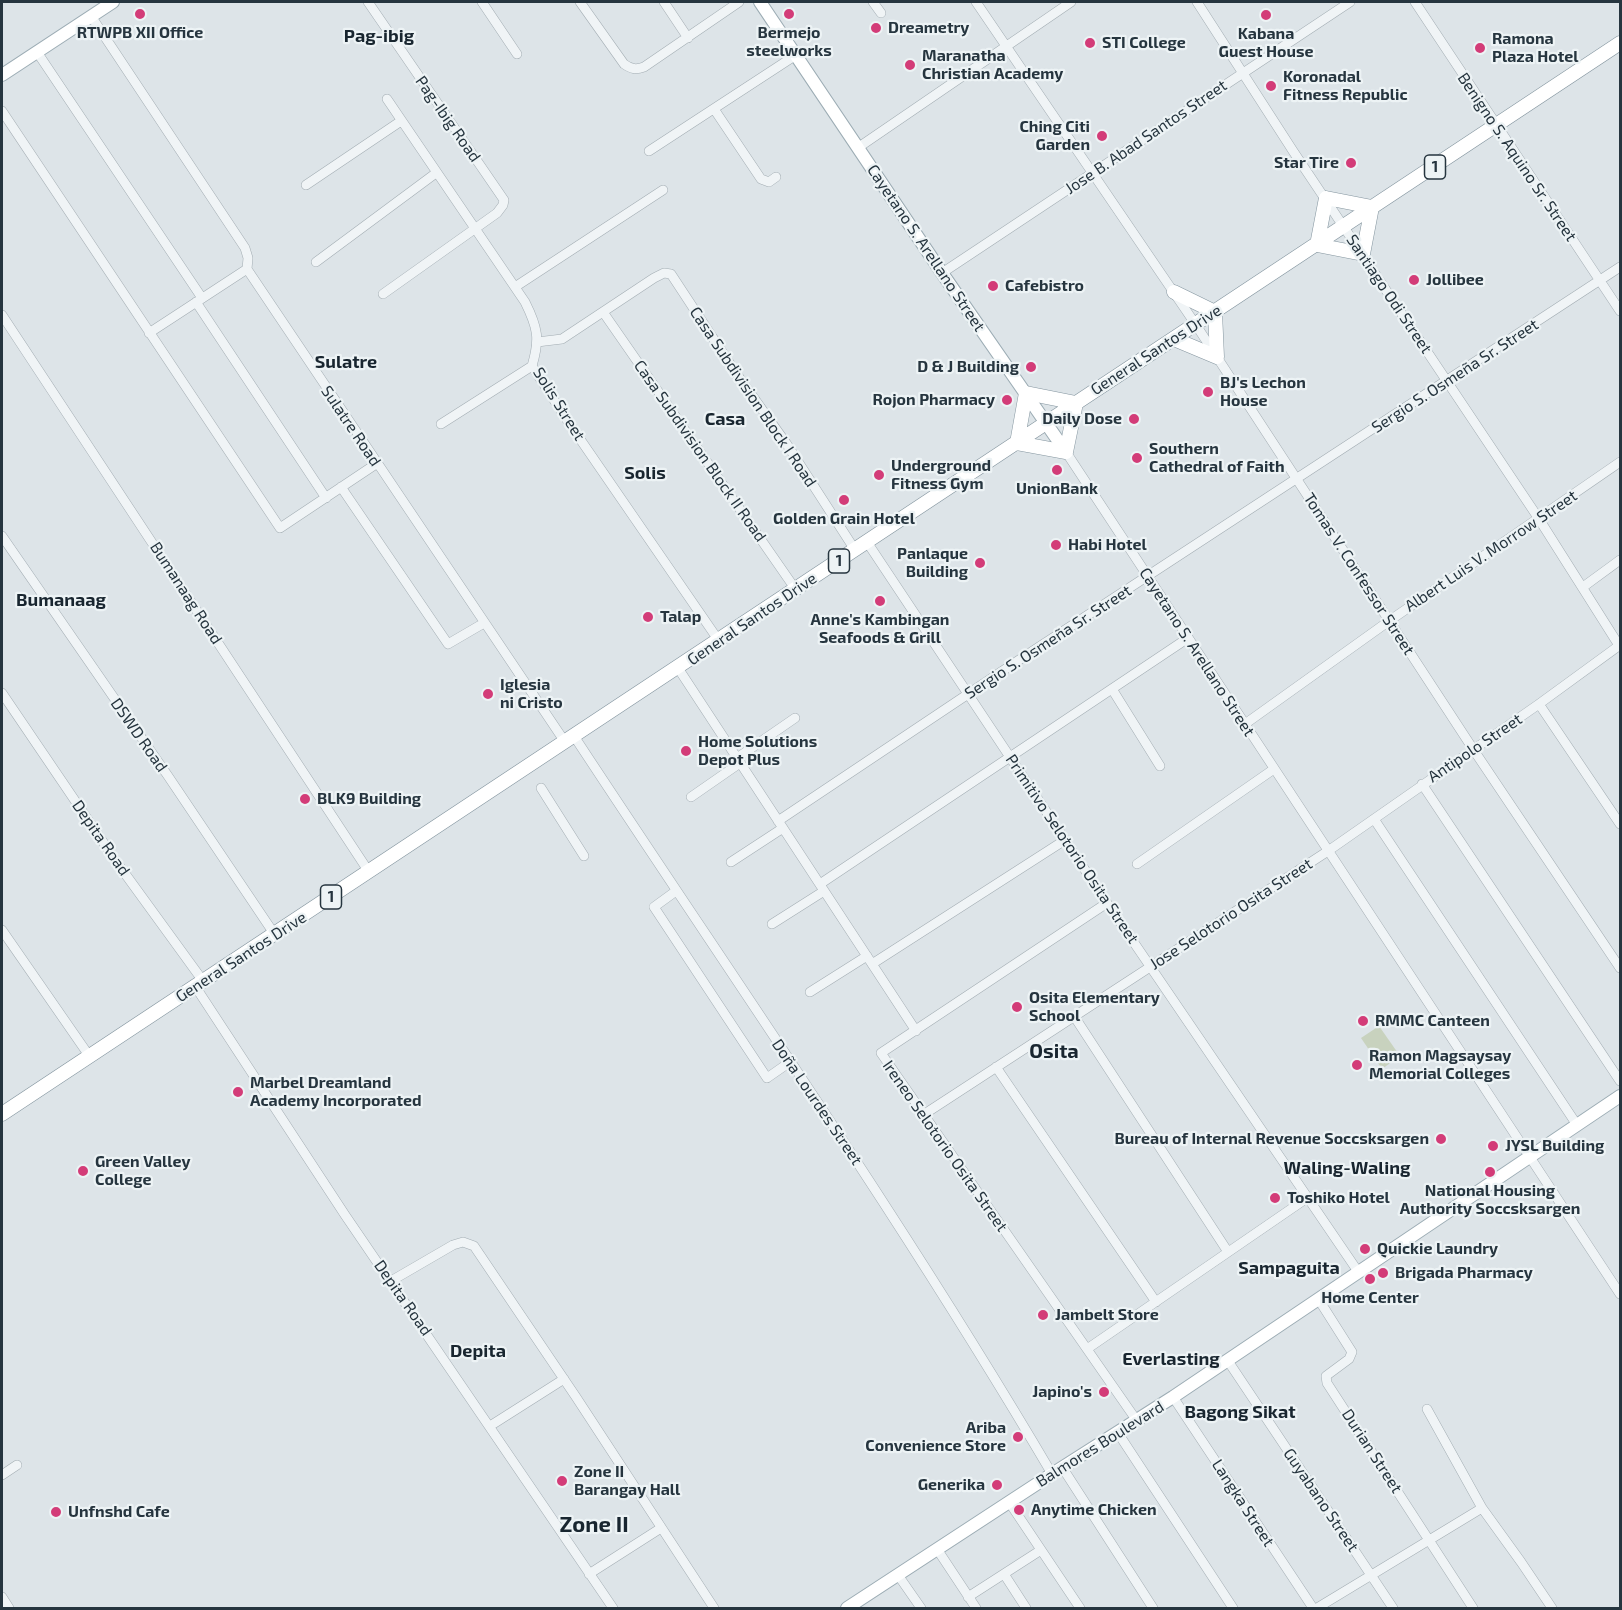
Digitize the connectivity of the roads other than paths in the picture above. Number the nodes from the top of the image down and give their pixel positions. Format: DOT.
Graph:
graph roads {
  1 [pos="113,2"];
  2 [pos="368,2"];
  3 [pos="482,2"];
  4 [pos="580,2"];
  5 [pos="664,2"];
  6 [pos="739,2"];
  7 [pos="762,2"];
  8 [pos="873,2"];
  9 [pos="976,2"];
  10 [pos="1071,2"];
  11 [pos="1197,2"];
  12 [pos="1350,2"];
  13 [pos="1415,2"];
  14 [pos="880,13"];
  15 [pos="91,16"];
  16 [pos="688,38"];
  17 [pos="1620,43"];
  18 [pos="1006,46"];
  19 [pos="37,52"];
  20 [pos="517,54"];
  21 [pos="796,55"];
  22 [pos="1243,73"];
  23 [pos="2,75"];
  24 [pos="387,99"];
  25 [pos="714,109"];
  26 [pos="2,111"];
  27 [pos="401,121"];
  28 [pos="1497,125"];
  29 [pos="858,147"];
  30 [pos="650,151"];
  31 [pos="436,173"];
  32 [pos="1093,173"];
  33 [pos="776,177"];
  34 [pos="306,185"];
  35 [pos="663,190"];
  36 [pos="1326,198"];
  37 [pos="1372,207"];
  38 [pos="1344,226"];
  39 [pos="474,228"];
  40 [pos="1317,245"];
  41 [pos="1363,254"];
  42 [pos="316,262"];
  43 [pos="1620,267"];
  44 [pos="247,269"];
  45 [pos="942,273"];
  46 [pos="1600,280"];
  47 [pos="515,287"];
  48 [pos="1174,292"];
  49 [pos="382,294"];
  50 [pos="199,300"];
  51 [pos="1620,311"];
  52 [pos="603,312"];
  53 [pos="1215,312"];
  54 [pos="2,315"];
  55 [pos="1196,325"];
  56 [pos="149,333"];
  57 [pos="1174,339"];
  58 [pos="537,342"];
  59 [pos="1217,357"];
  60 [pos="532,366"];
  61 [pos="1448,381"];
  62 [pos="1026,393"];
  63 [pos="1076,403"];
  64 [pos="1047,423"];
  65 [pos="441,424"];
  66 [pos="1017,442"];
  67 [pos="1066,452"];
  68 [pos="1620,462"];
  69 [pos="376,464"];
  70 [pos="1297,480"];
  71 [pos="341,487"];
  72 [pos="326,498"];
  73 [pos="1539,519"];
  74 [pos="2,536"];
  75 [pos="867,542"];
  76 [pos="855,550"];
  77 [pos="1620,560"];
  78 [pos="1148,576"];
  79 [pos="1583,587"];
  80 [pos="796,590"];
  81 [pos="1389,621"];
  82 [pos="484,623"];
  83 [pos="1188,638"];
  84 [pos="720,641"];
  85 [pos="1620,646"];
  86 [pos="678,668"];
  87 [pos="1112,688"];
  88 [pos="2,693"];
  89 [pos="968,694"];
  90 [pos="1539,704"];
  91 [pos="795,718"];
  92 [pos="1245,724"];
  93 [pos="569,739"];
  94 [pos="1473,749"];
  95 [pos="1010,757"];
  96 [pos="739,760"];
  97 [pos="1160,766"];
  98 [pos="1274,769"];
  99 [pos="1422,784"];
  100 [pos="542,788"];
  101 [pos="691,797"];
  102 [pos="1374,819"];
  103 [pos="780,824"];
  104 [pos="1620,824"];
  105 [pos="1065,840"];
  106 [pos="1328,850"];
  107 [pos="584,856"];
  108 [pos="731,862"];
  109 [pos="1137,864"];
  110 [pos="369,873"];
  111 [pos="822,887"];
  112 [pos="676,891"];
  113 [pos="1107,903"];
  114 [pos="772,924"];
  115 [pos="2,930"];
  116 [pos="275,935"];
  117 [pos="869,960"];
  118 [pos="1150,966"];
  119 [pos="1620,968"];
  120 [pos="199,984"];
  121 [pos="810,992"];
  122 [pos="1074,1016"];
  123 [pos="916,1031"];
  124 [pos="90,1057"];
  125 [pos="790,1062"];
  126 [pos="996,1067"];
  127 [pos="1620,1081"];
  128 [pos="1620,1096"];
  129 [pos="2,1114"];
  130 [pos="923,1115"];
  131 [pos="1577,1125"];
  132 [pos="1530,1156"];
  133 [pos="1307,1198"];
  134 [pos="1228,1252"];
  135 [pos="1359,1273"];
  136 [pos="391,1281"];
  137 [pos="1620,1294"];
  138 [pos="1319,1300"];
  139 [pos="1156,1302"];
  140 [pos="1087,1349"];
  141 [pos="1228,1361"];
  142 [pos="564,1379"];
  143 [pos="1173,1397"];
  144 [pos="1427,1410"];
  145 [pos="1137,1421"];
  146 [pos="490,1426"];
  147 [pos="1118,1433"];
  148 [pos="17,1465"];
  149 [pos="1057,1470"];
  150 [pos="2,1475"];
  151 [pos="1009,1502"];
  152 [pos="1482,1508"];
  153 [pos="661,1528"];
  154 [pos="1430,1540"];
  155 [pos="938,1549"];
  156 [pos="1041,1550"];
  157 [pos="589,1574"];
  158 [pos="1004,1574"];
  159 [pos="898,1575"];
  160 [pos="1372,1575"];
  161 [pos="2,1597"];
  162 [pos="968,1597"];
  163 [pos="9,1608"];
  164 [pos="613,1608"];
  165 [pos="714,1608"];
  166 [pos="847,1608"];
  167 [pos="921,1608"];
  168 [pos="976,1608"];
  169 [pos="1026,1608"];
  170 [pos="1080,1608"];
  171 [pos="1153,1608"];
  172 [pos="1233,1608"];
  173 [pos="1315,1608"];
  174 [pos="1393,1608"];
  175 [pos="1473,1608"];
  176 [pos="1552,1608"];
  1 -- 15 [label="main road"];
  2 -- 39 [label="street, Pag-Ibig Road"];
  3 -- 20 [label="street"];
  4 -- 16 [label="street"];
  5 -- 16 [label="street"];
  6 -- 16 [label="street"];
  7 -- 21 [label="main road, Cayetano S. Arellano Street"];
  8 -- 14 [label="street"];
  9 -- 18 [label="street, Tomas V. Confessor Street"];
  10 -- 18 [label="street"];
  11 -- 22 [label="street, Santiago Odi Street"];
  12 -- 22 [label="street, Jose B. Abad Santos Street"];
  13 -- 28 [label="street, Benigno S. Aquino Sr. Street"];
  15 -- 19 [label="main road"];
  15 -- 44 [label="street, Sulatre Road"];
  17 -- 28 [label="highway, General Santos Drive / 1"];
  18 -- 29 [label="street"];
  18 -- 32 [label="street, Tomas V. Confessor Street"];
  19 -- 23 [label="main road"];
  19 -- 50 [label="street"];
  21 -- 25 [label="street"];
  21 -- 29 [label="main road, Cayetano S. Arellano Street"];
  22 -- 32 [label="street, Jose B. Abad Santos Street"];
  22 -- 36 [label="street, Santiago Odi Street"];
  24 -- 27 [label="street, Solis Street"];
  25 -- 30 [label="street"];
  25 -- 33 [label="street"];
  26 -- 56 [label="street"];
  27 -- 31 [label="street, Solis Street"];
  27 -- 34 [label="street"];
  28 -- 37 [label="highway, General Santos Drive / 1"];
  28 -- 46 [label="street, Benigno S. Aquino Sr. Street"];
  29 -- 45 [label="main road, Cayetano S. Arellano Street"];
  31 -- 39 [label="street, Solis Street"];
  31 -- 42 [label="street"];
  32 -- 45 [label="street, Jose B. Abad Santos Street"];
  32 -- 48 [label="street, Tomas V. Confessor Street"];
  35 -- 47 [label="street"];
  36 -- 37 [label="highway"];
  36 -- 38 [label="street, Santiago Odi Street"];
  36 -- 40 [label="highway"];
  37 -- 38 [label="highway, General Santos Drive / 1"];
  37 -- 41 [label="highway"];
  38 -- 40 [label="highway, General Santos Drive / 1"];
  38 -- 41 [label="street, Santiago Odi Street"];
  39 -- 47 [label="street, Solis Street"];
  39 -- 49 [label="street, Pag-Ibig Road"];
  40 -- 41 [label="highway"];
  40 -- 53 [label="highway, General Santos Drive / 1"];
  41 -- 61 [label="street, Santiago Odi Street"];
  43 -- 46 [label="street, Sergio S. Osmeña Sr. Street"];
  44 -- 50 [label="street"];
  44 -- 69 [label="street, Sulatre Road"];
  45 -- 62 [label="main road, Cayetano S. Arellano Street"];
  46 -- 51 [label="street, Benigno S. Aquino Sr. Street"];
  46 -- 61 [label="street, Sergio S. Osmeña Sr. Street"];
  47 -- 58 [label="street, Solis Street"];
  48 -- 53 [label="highway"];
  48 -- 55 [label="street, Tomas V. Confessor Street"];
  50 -- 56 [label="street"];
  50 -- 72 [label="street"];
  52 -- 58 [label="street"];
  52 -- 76 [label="street, Casa Subdivision Block I Road"];
  52 -- 80 [label="street, Casa Subdivision Block II Road"];
  53 -- 55 [label="highway, General Santos Drive / 1"];
  53 -- 59 [label="highway"];
  54 -- 110 [label="street, Bumanaag Road"];
  55 -- 57 [label="highway, General Santos Drive / 1"];
  55 -- 59 [label="street, Tomas V. Confessor Street"];
  56 -- 72 [label="street"];
  57 -- 59 [label="highway"];
  57 -- 63 [label="highway, General Santos Drive / 1"];
  58 -- 60 [label="street, Solis Street"];
  59 -- 70 [label="street, Tomas V. Confessor Street"];
  60 -- 65 [label="street"];
  60 -- 84 [label="street, Solis Street"];
  61 -- 70 [label="street, Sergio S. Osmeña Sr. Street"];
  61 -- 73 [label="street, Santiago Odi Street"];
  62 -- 63 [label="highway"];
  62 -- 64 [label="main road, Cayetano S. Arellano Street"];
  62 -- 66 [label="highway"];
  63 -- 64 [label="highway, General Santos Drive / 1"];
  63 -- 67 [label="highway"];
  64 -- 66 [label="highway, General Santos Drive / 1"];
  64 -- 67 [label="main road, Cayetano S. Arellano Street"];
  66 -- 67 [label="highway"];
  66 -- 75 [label="highway, General Santos Drive / 1"];
  67 -- 78 [label="street, Cayetano S. Arellano Street"];
  68 -- 73 [label="street, Albert Luis V. Morrow Street"];
  69 -- 71 [label="street"];
  69 -- 82 [label="street, Sulatre Road"];
  70 -- 78 [label="street, Sergio S. Osmeña Sr. Street"];
  70 -- 81 [label="street, Tomas V. Confessor Street"];
  71 -- 72 [label="street"];
  71 -- 82 [label="street"];
  73 -- 79 [label="street, Santiago Odi Street"];
  73 -- 81 [label="street, Albert Luis V. Morrow Street"];
  74 -- 116 [label="street, DSWD Road"];
  75 -- 76 [label="highway, General Santos Drive / 1"];
  75 -- 89 [label="street, Primitivo Selotorio Osita Street"];
  76 -- 80 [label="highway, General Santos Drive / 1"];
  77 -- 79 [label="street"];
  78 -- 83 [label="street, Cayetano S. Arellano Street"];
  78 -- 89 [label="street, Sergio S. Osmeña Sr. Street"];
  79 -- 85 [label="street, Santiago Odi Street"];
  80 -- 84 [label="highway, General Santos Drive / 1"];
  81 -- 92 [label="street, Albert Luis V. Morrow Street"];
  81 -- 94 [label="street, Tomas V. Confessor Street"];
  82 -- 93 [label="street, Sulatre Road"];
  83 -- 87 [label="street"];
  83 -- 92 [label="street, Cayetano S. Arellano Street"];
  84 -- 86 [label="highway, General Santos Drive / 1"];
  85 -- 90 [label="street, Antipolo Street"];
  86 -- 93 [label="highway, General Santos Drive / 1"];
  86 -- 96 [label="street"];
  87 -- 95 [label="street"];
  87 -- 97 [label="street"];
  88 -- 120 [label="street, Depita Road"];
  89 -- 95 [label="street, Primitivo Selotorio Osita Street"];
  89 -- 103 [label="street, Sergio S. Osmeña Sr. Street"];
  90 -- 94 [label="street, Antipolo Street"];
  90 -- 104 [label="street"];
  91 -- 96 [label="street"];
  92 -- 98 [label="street, Cayetano S. Arellano Street"];
  93 -- 110 [label="highway, General Santos Drive / 1"];
  93 -- 112 [label="street, Doña Lourdes Street"];
  94 -- 99 [label="street, Antipolo Street"];
  94 -- 119 [label="street, Tomas V. Confessor Street"];
  95 -- 105 [label="street, Primitivo Selotorio Osita Street"];
  95 -- 111 [label="street"];
  96 -- 101 [label="street"];
  96 -- 103 [label="street"];
  98 -- 106 [label="street, Cayetano S. Arellano Street"];
  98 -- 109 [label="street"];
  99 -- 102 [label="street, Antipolo Street"];
  99 -- 127 [label="street"];
  100 -- 107 [label="street"];
  102 -- 106 [label="street, Antipolo Street"];
  102 -- 131 [label="street"];
  103 -- 108 [label="street, Sergio S. Osmeña Sr. Street"];
  103 -- 111 [label="street"];
  105 -- 113 [label="street, Primitivo Selotorio Osita Street"];
  105 -- 117 [label="street"];
  106 -- 118 [label="street, Jose Selotorio Osita Street"];
  106 -- 132 [label="street, Cayetano S. Arellano Street"];
  110 -- 116 [label="highway, General Santos Drive / 1"];
  111 -- 114 [label="street"];
  111 -- 117 [label="street"];
  112 -- 125 [label="street, Doña Lourdes Street"];
  112 -- 125 [label="street"];
  113 -- 118 [label="street, Primitivo Selotorio Osita Street"];
  113 -- 123 [label="street"];
  115 -- 124 [label="street"];
  116 -- 120 [label="highway, General Santos Drive / 1"];
  117 -- 121 [label="street"];
  117 -- 123 [label="street"];
  118 -- 122 [label="street, Jose Selotorio Osita Street"];
  118 -- 133 [label="street, Primitivo Selotorio Osita Street"];
  120 -- 124 [label="highway, General Santos Drive / 1"];
  120 -- 136 [label="street, Depita Road"];
  122 -- 126 [label="street, Jose Selotorio Osita Street"];
  122 -- 134 [label="street"];
  123 -- 130 [label="street, Ireneo Selotorio Osita Street"];
  124 -- 129 [label="highway, General Santos Drive / 1"];
  125 -- 149 [label="street, Doña Lourdes Street"];
  126 -- 130 [label="street, Jose Selotorio Osita Street"];
  126 -- 139 [label="street"];
  128 -- 131 [label="main road, Balmores Boulevard"];
  130 -- 140 [label="street, Ireneo Selotorio Osita Street"];
  131 -- 132 [label="main road, Balmores Boulevard"];
  132 -- 135 [label="main road, Balmores Boulevard"];
  132 -- 137 [label="street, Cayetano S. Arellano Street"];
  133 -- 134 [label="street"];
  133 -- 135 [label="street, Primitivo Selotorio Osita Street"];
  134 -- 139 [label="street"];
  135 -- 138 [label="main road, Balmores Boulevard"];
  136 -- 142 [label="street"];
  136 -- 146 [label="street, Depita Road"];
  138 -- 141 [label="main road, Balmores Boulevard"];
  138 -- 154 [label="street, Durian Street"];
  139 -- 140 [label="street"];
  140 -- 145 [label="street, Ireneo Selotorio Osita Street"];
  141 -- 143 [label="main road, Balmores Boulevard"];
  141 -- 160 [label="street, Guyabano Street"];
  142 -- 146 [label="street"];
  142 -- 153 [label="street"];
  143 -- 145 [label="main road, Balmores Boulevard"];
  143 -- 173 [label="street, Langka Street"];
  144 -- 152 [label="street"];
  145 -- 147 [label="main road, Balmores Boulevard"];
  146 -- 157 [label="street, Depita Road"];
  147 -- 149 [label="main road, Balmores Boulevard"];
  147 -- 172 [label="street"];
  148 -- 150 [label="street"];
  149 -- 151 [label="main road, Balmores Boulevard"];
  149 -- 171 [label="street, Doña Lourdes Street"];
  151 -- 155 [label="main road, Balmores Boulevard"];
  151 -- 156 [label="street"];
  152 -- 154 [label="street"];
  152 -- 176 [label="street"];
  153 -- 157 [label="street"];
  153 -- 165 [label="street"];
  154 -- 160 [label="street"];
  154 -- 175 [label="street, Durian Street"];
  155 -- 159 [label="main road, Balmores Boulevard"];
  155 -- 162 [label="street"];
  156 -- 158 [label="street"];
  156 -- 170 [label="street"];
  157 -- 164 [label="street, Depita Road"];
  158 -- 162 [label="street"];
  158 -- 169 [label="street"];
  159 -- 166 [label="main road, Balmores Boulevard"];
  159 -- 167 [label="street"];
  160 -- 173 [label="street"];
  160 -- 174 [label="street, Guyabano Street"];
  161 -- 163 [label="street"];
  162 -- 168 [label="street"];
}
